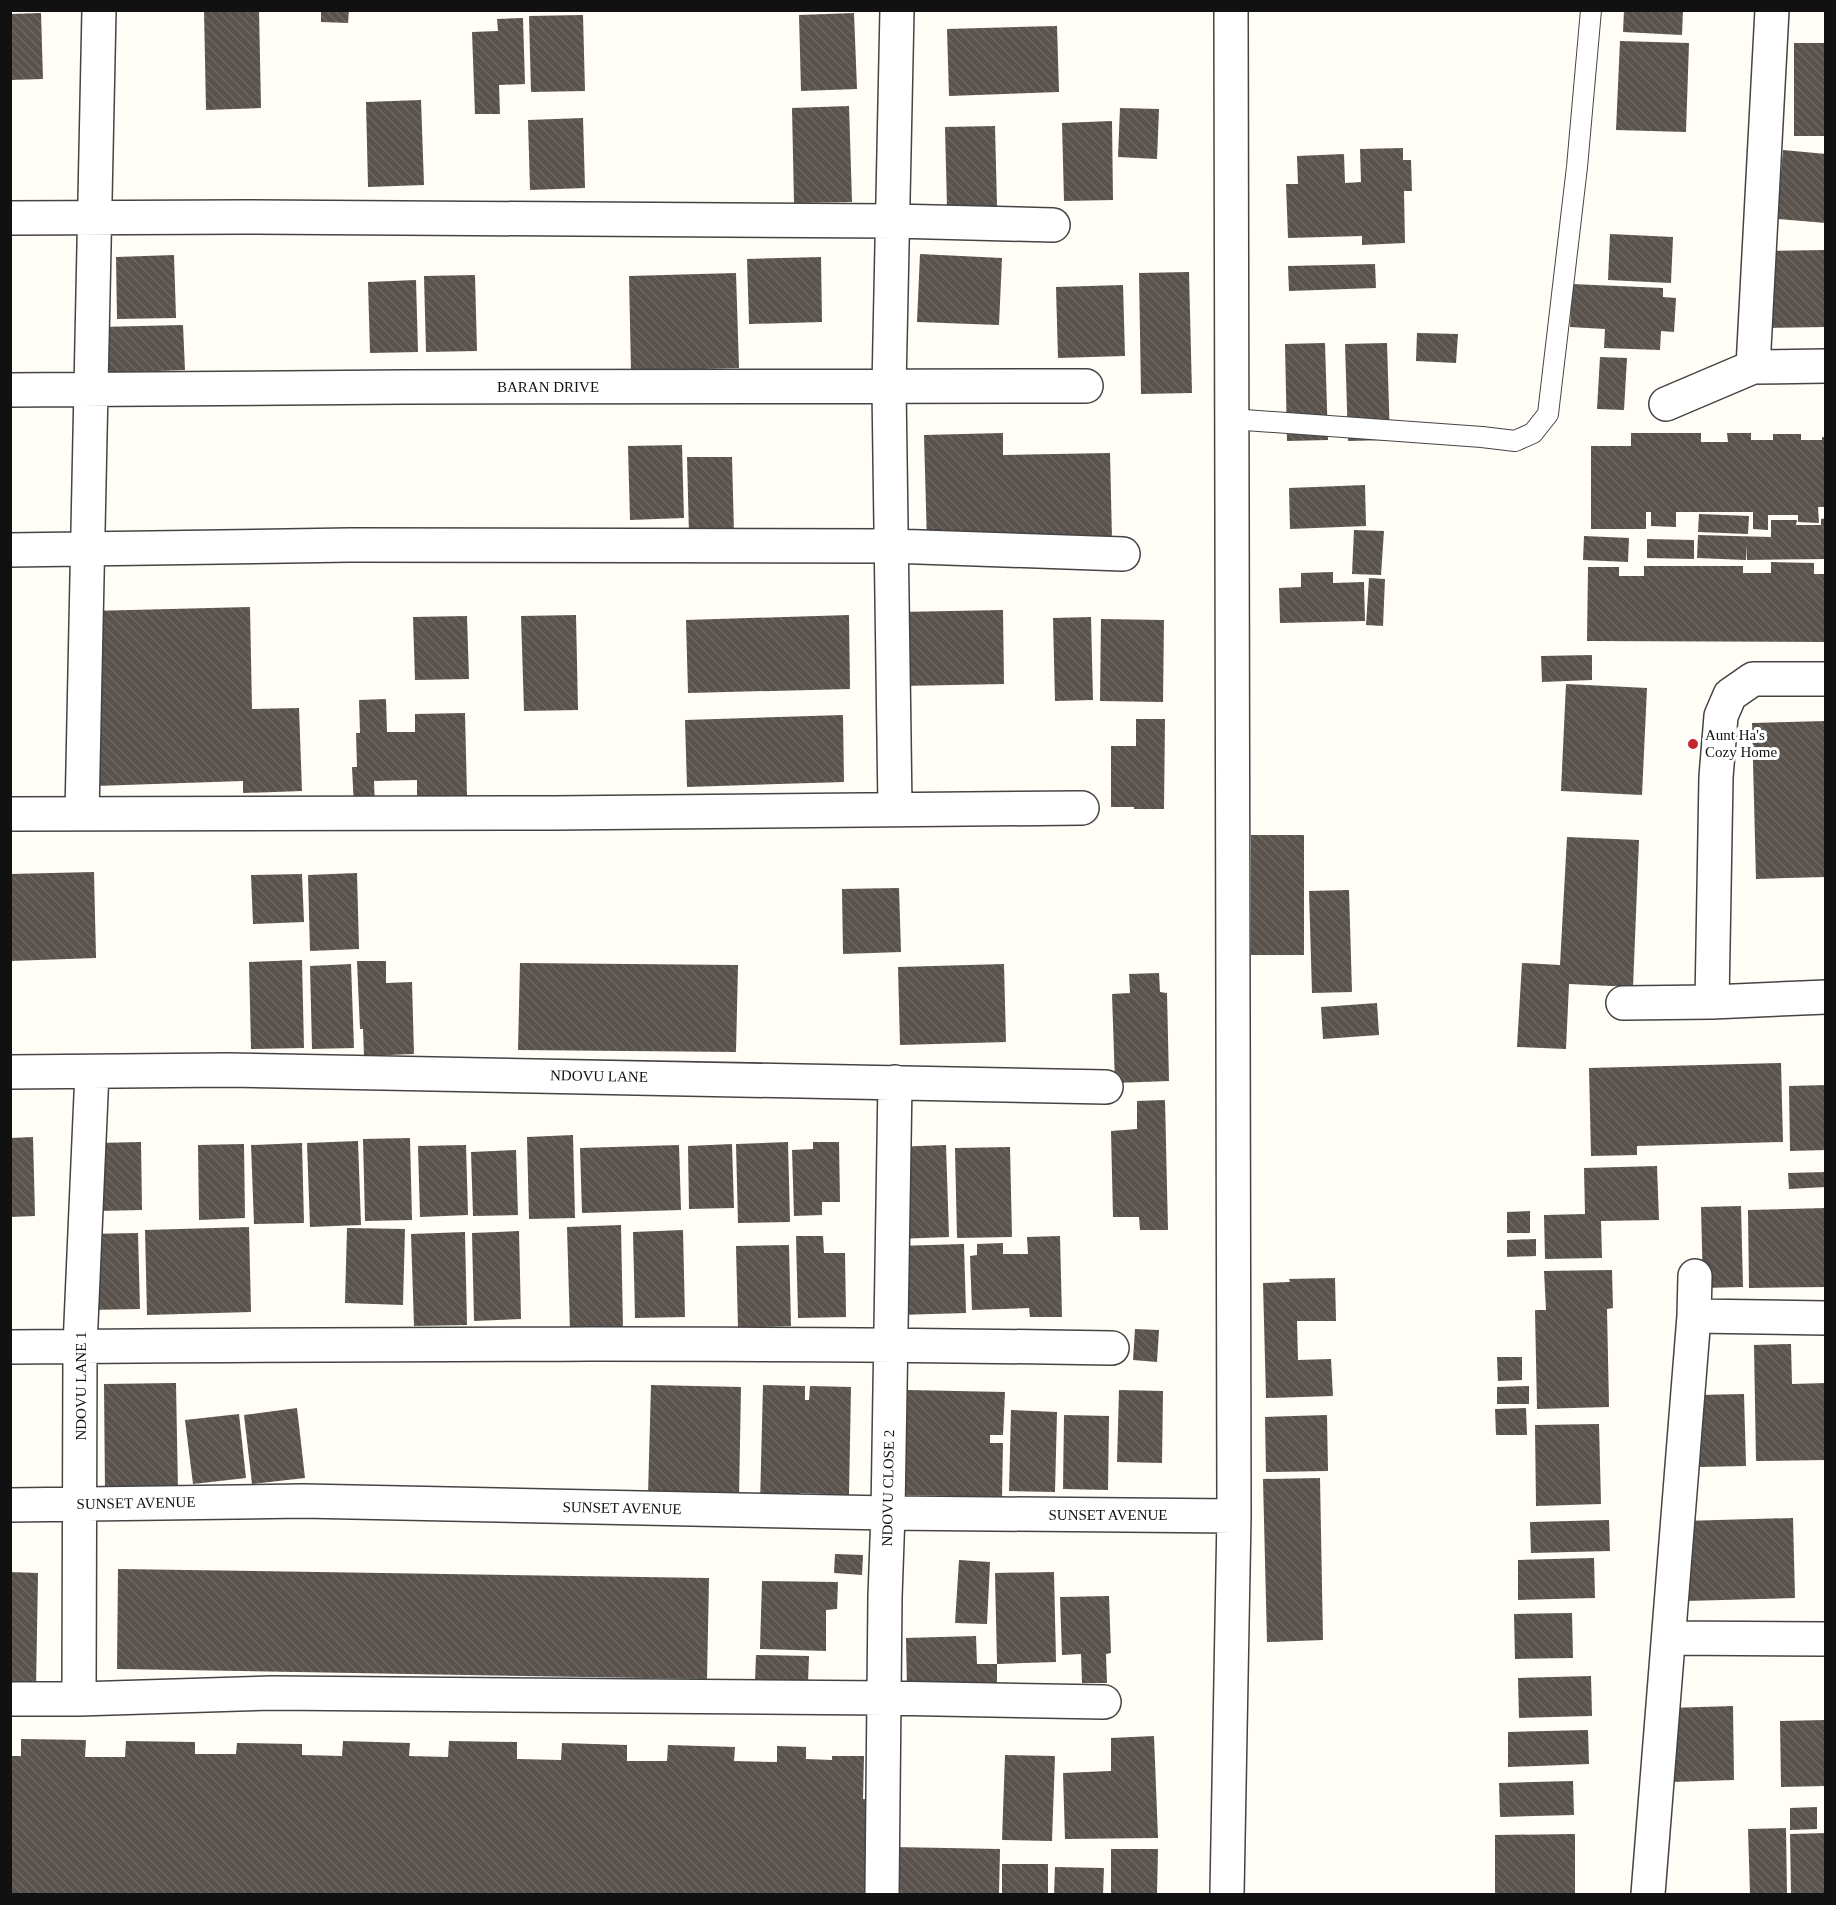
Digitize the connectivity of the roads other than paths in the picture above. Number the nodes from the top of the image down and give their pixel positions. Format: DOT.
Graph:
graph roads {
  1 [pos="99,10"];
  2 [pos="897,10"];
  3 [pos="1231,10"];
  4 [pos="1591,10"];
  5 [pos="1772,10"];
  6 [pos="10,218"];
  7 [pos="94,218"];
  8 [pos="893,221"];
  9 [pos="1053,225"];
  10 [pos="1826,366"];
  11 [pos="1754,367"];
  12 [pos="1086,386"];
  13 [pos="889,387"];
  14 [pos="91,389"];
  15 [pos="10,390"];
  16 [pos="1666,404"];
  17 [pos="1232,419"];
  18 [pos="891,546"];
  19 [pos="88,548"];
  20 [pos="10,550"];
  21 [pos="1123,554"];
  22 [pos="1826,679"];
  23 [pos="1082,808"];
  24 [pos="895,809"];
  25 [pos="10,814"];
  26 [pos="82,814"];
  27 [pos="1826,997"];
  28 [pos="1712,1002"];
  29 [pos="1623,1003"];
  30 [pos="10,1072"];
  31 [pos="92,1072"];
  32 [pos="895,1082"];
  33 [pos="1107,1087"];
  34 [pos="1695,1276"];
  35 [pos="1694,1316"];
  36 [pos="1826,1318"];
  37 [pos="891,1344"];
  38 [pos="80,1346"];
  39 [pos="10,1347"];
  40 [pos="1112,1348"];
  41 [pos="81,1503"];
  42 [pos="10,1505"];
  43 [pos="888,1513"];
  44 [pos="1234,1516"];
  45 [pos="1669,1638"];
  46 [pos="1826,1639"];
  47 [pos="885,1698"];
  48 [pos="10,1699"];
  49 [pos="79,1699"];
  50 [pos="1104,1702"];
  51 [pos="882,1894"];
  52 [pos="1227,1894"];
  53 [pos="1648,1894"];
  1 -- 7 [label="street"];
  2 -- 8 [label="street"];
  3 -- 17 [label="street"];
  4 -- 17 [label="lane"];
  5 -- 11 [label="street"];
  6 -- 7 [label="street"];
  7 -- 8 [label="street"];
  7 -- 14 [label="street"];
  8 -- 9 [label="street"];
  8 -- 13 [label="street"];
  10 -- 11 [label="street"];
  11 -- 16 [label="street"];
  12 -- 13 [label="street, BARAN DRIVE"];
  13 -- 14 [label="street, BARAN DRIVE"];
  13 -- 18 [label="street"];
  14 -- 15 [label="street, BARAN DRIVE"];
  14 -- 19 [label="street"];
  17 -- 44 [label="street"];
  18 -- 19 [label="street"];
  18 -- 21 [label="street"];
  18 -- 24 [label="street"];
  19 -- 20 [label="street"];
  19 -- 26 [label="street"];
  22 -- 28 [label="street"];
  23 -- 24 [label="street"];
  24 -- 26 [label="street"];
  25 -- 26 [label="street"];
  27 -- 28 [label="street"];
  28 -- 29 [label="street"];
  30 -- 31 [label="street, NDOVU LANE"];
  31 -- 32 [label="street, NDOVU LANE"];
  31 -- 38 [label="street, NDOVU LANE 1"];
  32 -- 33 [label="street, NDOVU LANE"];
  32 -- 37 [label="street, NDOVU CLOSE 2"];
  34 -- 35 [label="street"];
  35 -- 36 [label="street"];
  35 -- 45 [label="street"];
  37 -- 38 [label="street"];
  37 -- 40 [label="street"];
  37 -- 43 [label="street, NDOVU CLOSE 2"];
  38 -- 39 [label="street"];
  38 -- 41 [label="street, NDOVU LANE 1"];
  41 -- 42 [label="street, SUNSET AVENUE"];
  41 -- 43 [label="street, SUNSET AVENUE"];
  41 -- 49 [label="street, NDOVU LANE 1"];
  43 -- 44 [label="street, SUNSET AVENUE"];
  43 -- 47 [label="street, NDOVU CLOSE 2"];
  44 -- 52 [label="street"];
  45 -- 46 [label="street"];
  45 -- 53 [label="street"];
  47 -- 49 [label="street"];
  47 -- 50 [label="street"];
  47 -- 51 [label="street, NDOVU CLOSE 2"];
  48 -- 49 [label="street"];
}
